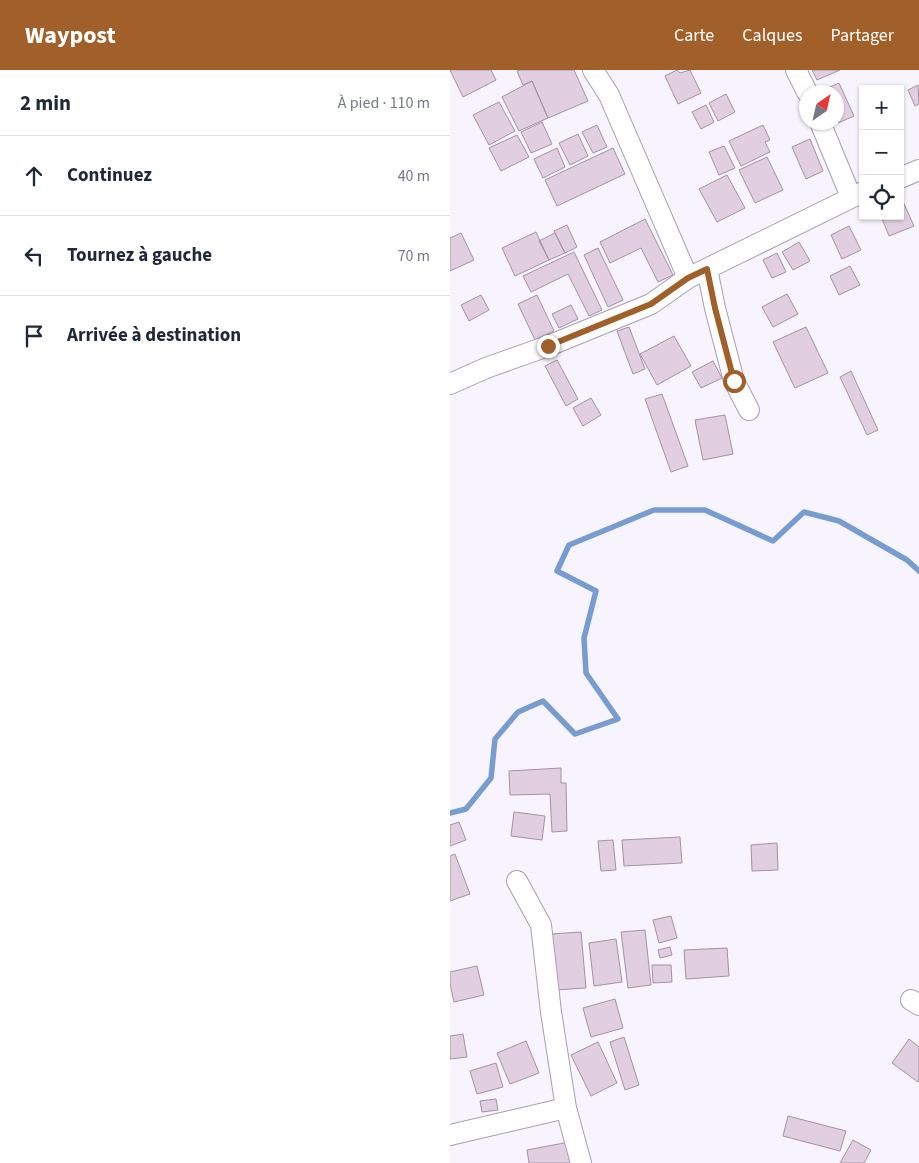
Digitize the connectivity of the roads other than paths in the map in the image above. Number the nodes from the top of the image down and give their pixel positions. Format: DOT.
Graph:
graph roads {
  1 [pos="593,70"];
  2 [pos="796,70"];
  3 [pos="804,85"];
  4 [pos="824,130"];
  5 [pos="919,170"];
  6 [pos="904,176"];
  7 [pos="857,195"];
  8 [pos="707,269"];
  9 [pos="688,278"];
  10 [pos="450,384"];
  11 [pos="749,410"];
  12 [pos="517,881"];
  13 [pos="566,1108"];
  14 [pos="450,1135"];
  15 [pos="581,1163"];
  1 -- 9 [label="street"];
  2 -- 3 [label="street"];
  4 -- 7 [label="street"];
  5 -- 6 [label="street"];
  7 -- 8 [label="street"];
  8 -- 9 [label="street"];
  8 -- 11 [label="street"];
  9 -- 10 [label="street"];
  12 -- 13 [label="street"];
  13 -- 14 [label="street"];
  13 -- 15 [label="street"];
}
